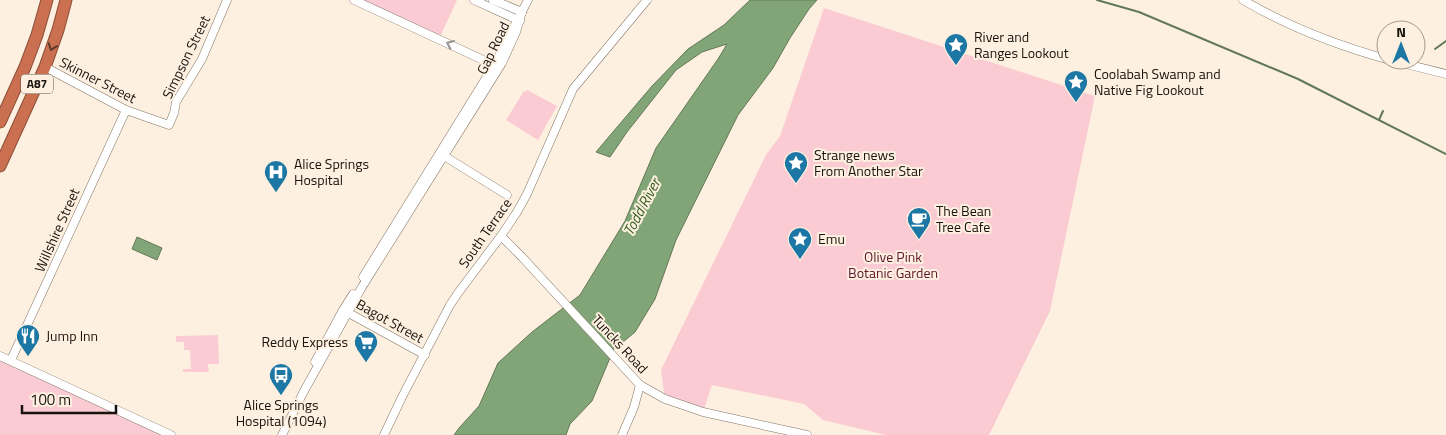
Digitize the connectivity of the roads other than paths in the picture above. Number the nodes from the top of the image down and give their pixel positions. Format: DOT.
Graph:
graph roads {
  1 [pos="47,0"];
  2 [pos="66,0"];
  3 [pos="226,0"];
  4 [pos="354,0"];
  5 [pos="474,0"];
  6 [pos="493,0"];
  7 [pos="528,0"];
  8 [pos="647,0"];
  9 [pos="1242,0"];
  10 [pos="520,18"];
  11 [pos="1376,56"];
  12 [pos="494,65"];
  13 [pos="45,67"];
  14 [pos="1426,69"];
  15 [pos="1446,74"];
  16 [pos="126,110"];
  17 [pos="0,122"];
  18 [pos="169,125"];
  19 [pos="442,155"];
  20 [pos="0,166"];
  21 [pos="507,194"];
  22 [pos="501,236"];
  23 [pos="346,311"];
  24 [pos="425,355"];
  25 [pos="0,356"];
  26 [pos="12,360"];
  27 [pos="640,385"];
  28 [pos="788,433"];
  29 [pos="172,435"];
  30 [pos="282,435"];
  31 [pos="384,435"];
  32 [pos="622,435"];
  33 [pos="807,435"];
  1 -- 17 [label="highway, A87"];
  2 -- 13 [label="highway, A87, one-way"];
  3 -- 18 [label="street, Simpson Street"];
  12 -- 4 [label="street, one-way"];
  5 -- 10 [label="street"];
  6 -- 10 [label="street"];
  7 -- 10 [label="street"];
  8 -- 22 [label="street, South Terrace"];
  9 -- 11 [label="street"];
  10 -- 12 [label="street, Gap Road"];
  10 -- 19 [label="street, Gap Road"];
  12 -- 19 [label="street, Gap Road"];
  13 -- 16 [label="street, Skinner Street"];
  13 -- 20 [label="highway, A87"];
  14 -- 15 [label="street"];
  16 -- 18 [label="street, Skinner Street"];
  16 -- 26 [label="street, Willshire Street"];
  19 -- 21 [label="street"];
  19 -- 23 [label="street, Gap Road"];
  22 -- 24 [label="street, South Terrace"];
  22 -- 27 [label="street, Tuncks Road"];
  23 -- 24 [label="street, Bagot Street"];
  23 -- 30 [label="street, Gap Road"];
  24 -- 31 [label="street, South Terrace"];
  25 -- 26 [label="street"];
  26 -- 29 [label="street"];
  27 -- 28 [label="street, Tuncks Road"];
  27 -- 32 [label="street"];
  28 -- 33 [label="street, Tuncks Road"];
}
